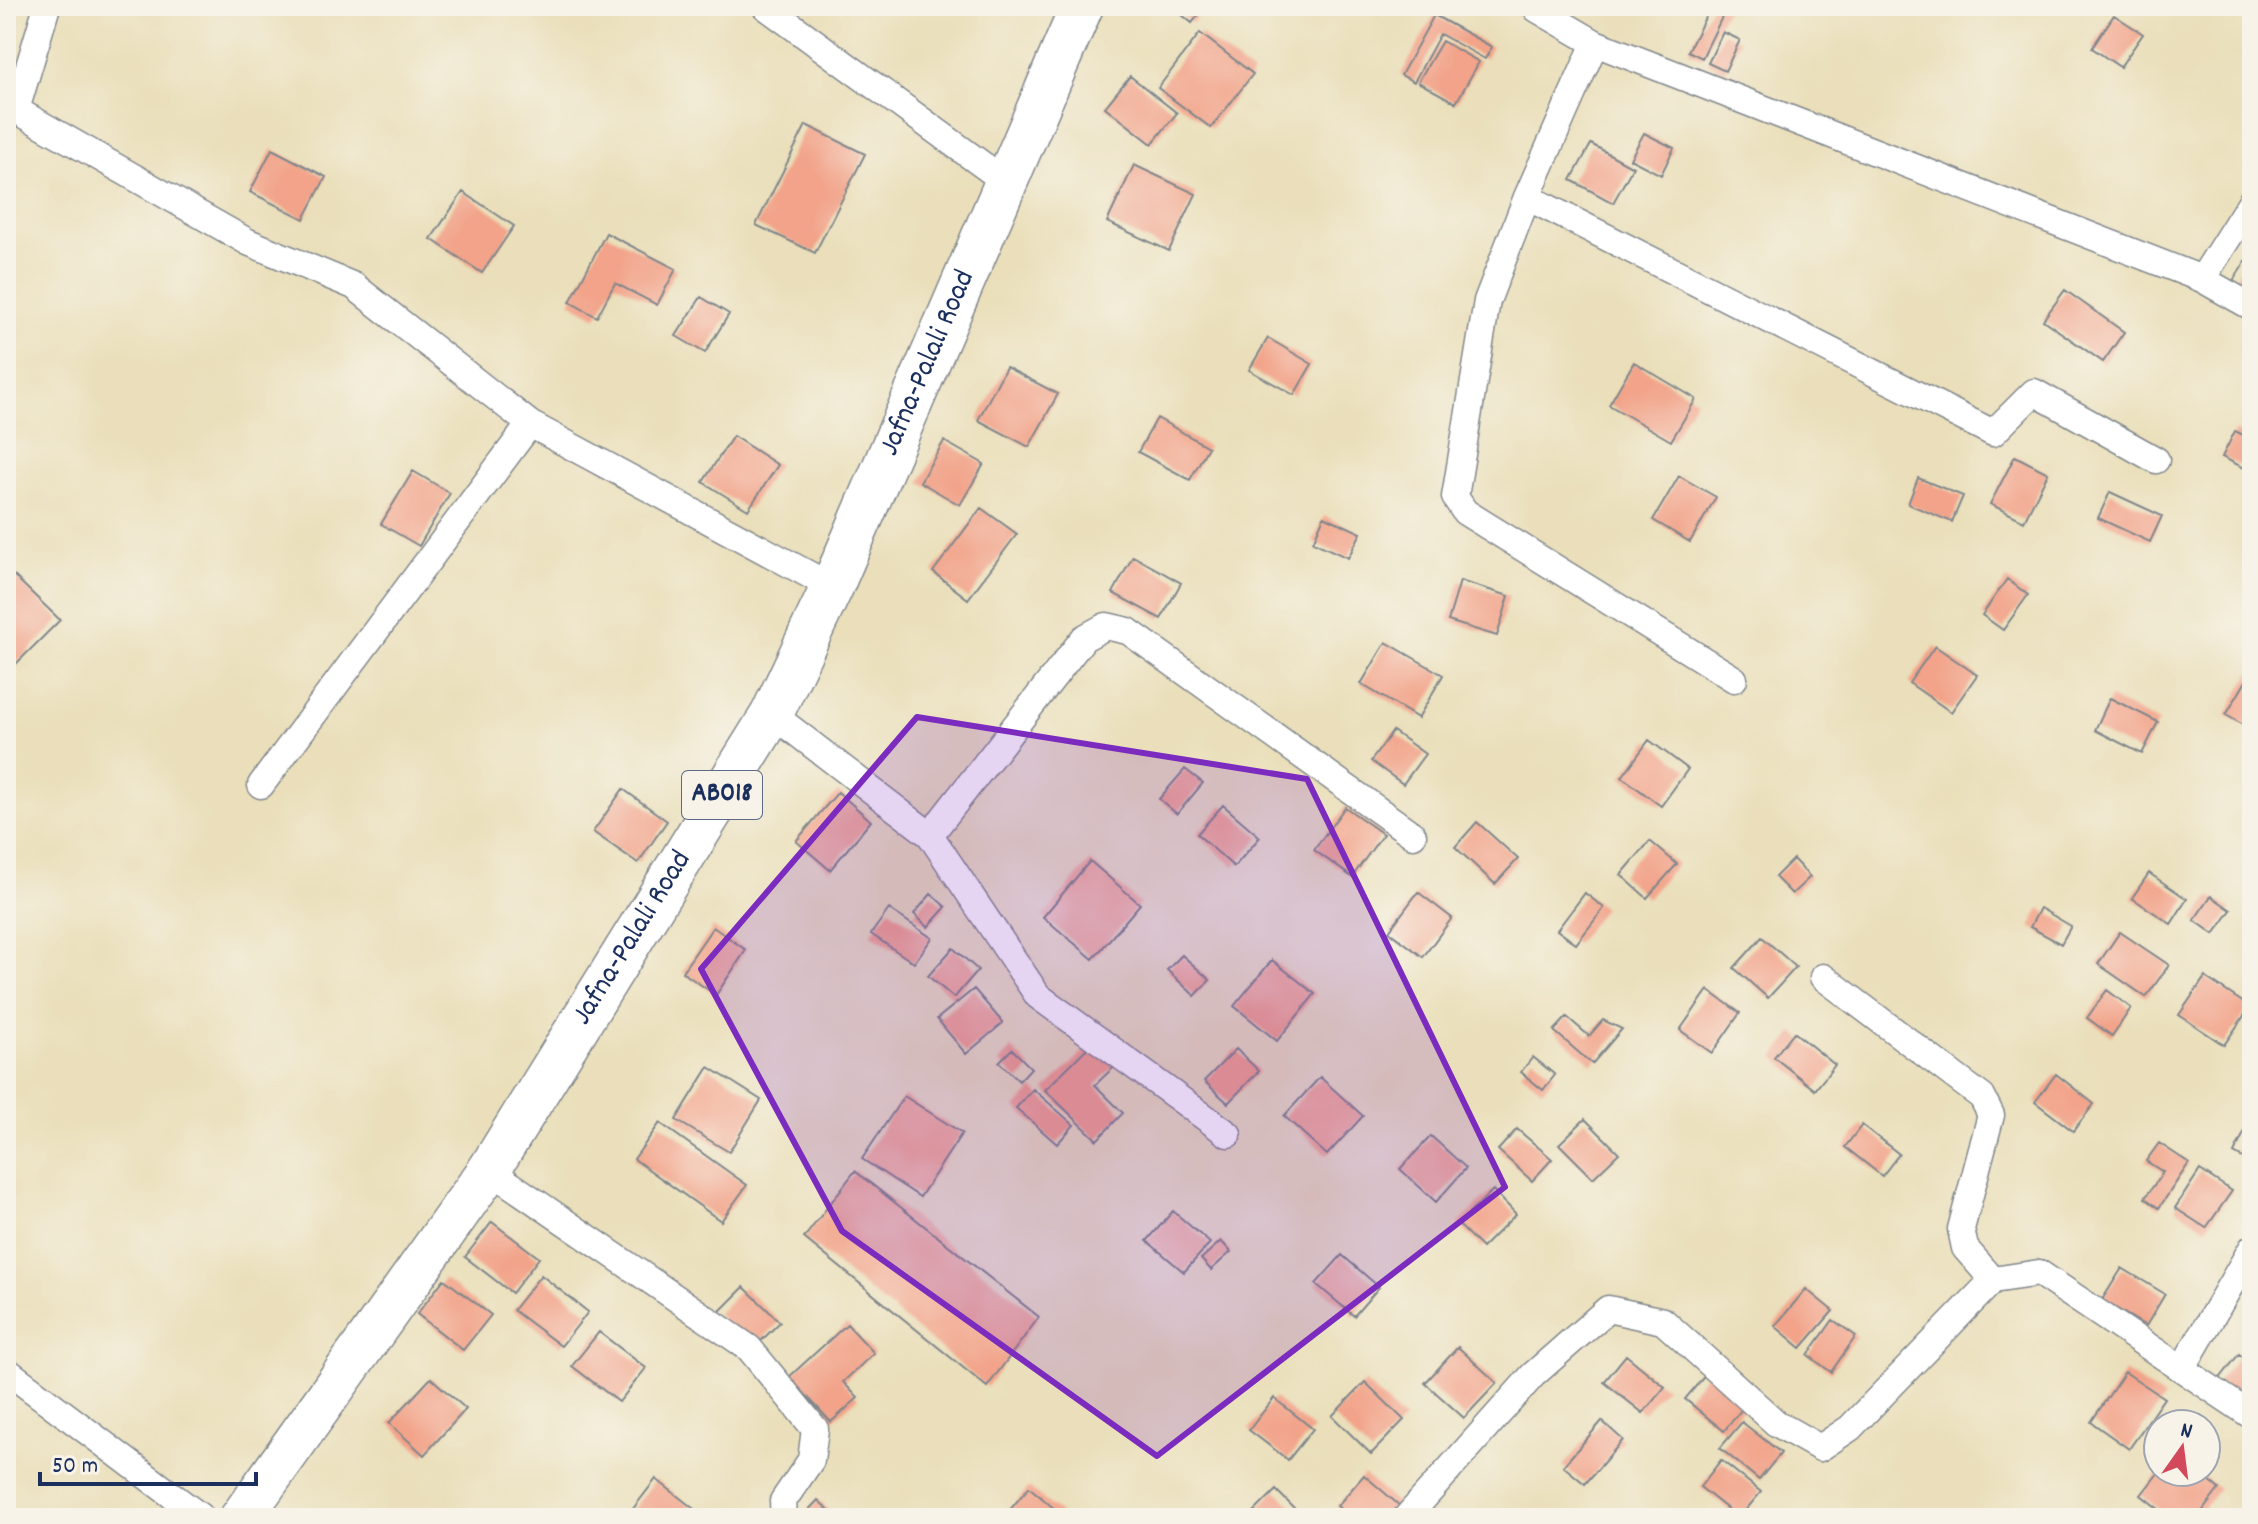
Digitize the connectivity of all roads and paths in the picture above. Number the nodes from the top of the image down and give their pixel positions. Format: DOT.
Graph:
graph roads {
  1 [pos="47,6"];
  2 [pos="765,6"];
  3 [pos="1082,6"];
  4 [pos="1536,7"];
  5 [pos="1595,43"];
  6 [pos="1006,182"];
  7 [pos="1527,197"];
  8 [pos="2252,200"];
  9 [pos="2202,279"];
  10 [pos="2252,307"];
  11 [pos="530,424"];
  12 [pos="2156,460"];
  13 [pos="832,587"];
  14 [pos="1734,679"];
  15 [pos="772,714"];
  16 [pos="261,785"];
  17 [pos="930,835"];
  18 [pos="1413,835"];
  19 [pos="1823,977"];
  20 [pos="1228,1134"];
  21 [pos="489,1170"];
  22 [pos="2252,1248"];
  23 [pos="1993,1280"];
  24 [pos="2183,1367"];
  25 [pos="6,1370"];
  26 [pos="2252,1416"];
  27 [pos="202,1518"];
  28 [pos="241,1518"];
  29 [pos="784,1518"];
  30 [pos="1406,1518"];
  1 -- 11 [label="street"];
  2 -- 6 [label="street"];
  3 -- 6 [label="main road, Jafna-Palali Road / AB018"];
  4 -- 5 [label="street"];
  5 -- 7 [label="street"];
  5 -- 9 [label="street"];
  6 -- 13 [label="main road, Jafna-Palali Road / AB018"];
  7 -- 12 [label="street"];
  7 -- 14 [label="street"];
  8 -- 9 [label="street"];
  9 -- 10 [label="street"];
  11 -- 13 [label="street"];
  11 -- 16 [label="street"];
  13 -- 15 [label="main road, Jafna-Palali Road / AB018"];
  15 -- 17 [label="street"];
  15 -- 21 [label="main road, Jafna-Palali Road / AB018"];
  17 -- 18 [label="street"];
  17 -- 20 [label="street"];
  19 -- 23 [label="street"];
  21 -- 28 [label="main road, Jafna-Palali Road / AB018"];
  21 -- 29 [label="street"];
  22 -- 24 [label="street"];
  23 -- 24 [label="street"];
  23 -- 30 [label="street"];
  24 -- 26 [label="street"];
  25 -- 27 [label="street"];
}
